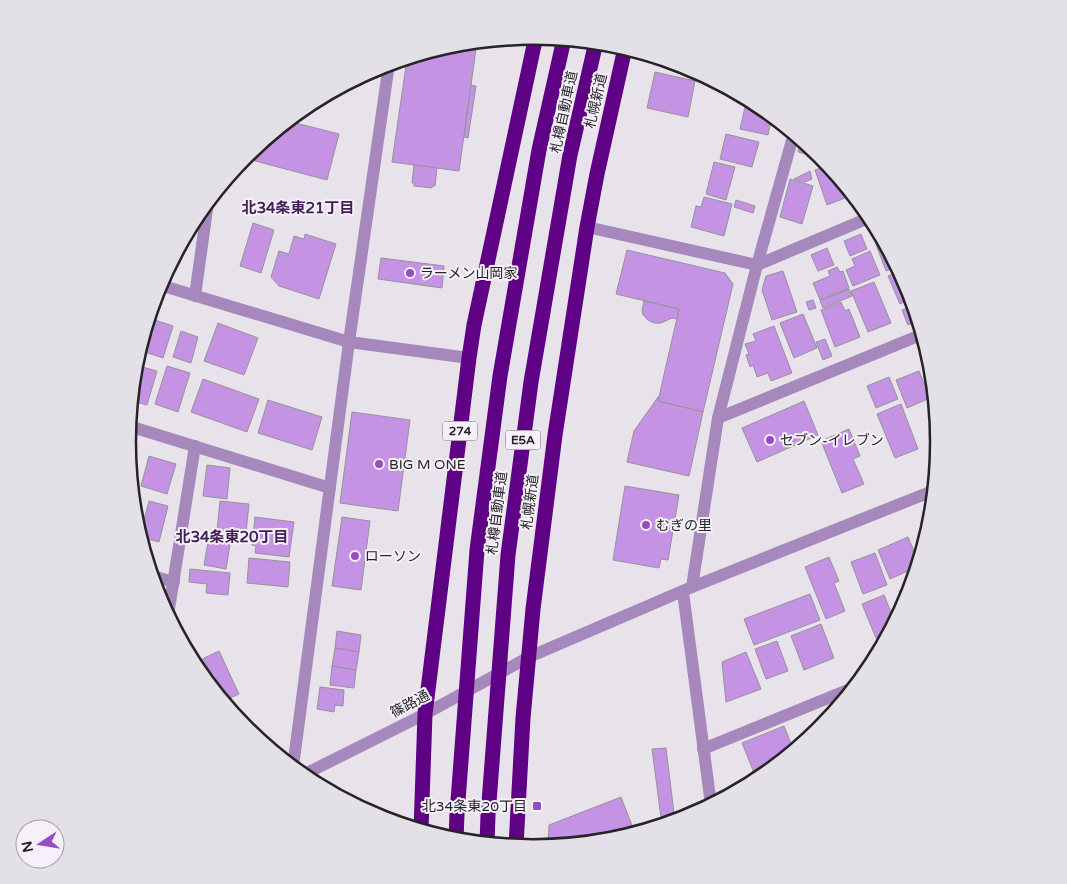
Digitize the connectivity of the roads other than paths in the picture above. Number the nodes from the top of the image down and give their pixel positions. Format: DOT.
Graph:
graph roads {
  1 [pos="534,45"];
  2 [pos="562,46"];
  3 [pos="594,50"];
  4 [pos="623,56"];
  5 [pos="388,73"];
  6 [pos="792,141"];
  7 [pos="206,217"];
  8 [pos="863,220"];
  9 [pos="587,227"];
  10 [pos="757,264"];
  11 [pos="168,288"];
  12 [pos="195,296"];
  13 [pos="916,337"];
  14 [pos="349,342"];
  15 [pos="469,358"];
  16 [pos="718,418"];
  17 [pos="137,428"];
  18 [pos="195,446"];
  19 [pos="330,488"];
  20 [pos="927,493"];
  21 [pos="161,579"];
  22 [pos="174,582"];
  23 [pos="688,590"];
  24 [pos="170,602"];
  25 [pos="529,657"];
  26 [pos="841,693"];
  27 [pos="425,714"];
  28 [pos="704,749"];
  29 [pos="294,759"];
  30 [pos="311,771"];
  31 [pos="710,797"];
  32 [pos="421,822"];
  33 [pos="456,831"];
  34 [pos="487,836"];
  35 [pos="516,838"];
  1 -- 15 [label="highway, 274"];
  2 -- 33 [label="highway, 札樽自動車道 / E5A"];
  3 -- 34 [label="highway, 札樽自動車道 / E5A"];
  4 -- 9 [label="highway, 札幌新道"];
  5 -- 14 [label="street"];
  6 -- 10 [label="street"];
  7 -- 12 [label="street"];
  8 -- 10 [label="street"];
  9 -- 10 [label="street"];
  9 -- 25 [label="highway, 札幌新道"];
  10 -- 16 [label="street"];
  11 -- 12 [label="street"];
  12 -- 14 [label="street"];
  13 -- 16 [label="street"];
  14 -- 15 [label="street"];
  14 -- 19 [label="street"];
  15 -- 27 [label="highway, 274"];
  16 -- 23 [label="street"];
  17 -- 18 [label="street"];
  18 -- 19 [label="street"];
  18 -- 22 [label="street"];
  19 -- 29 [label="street"];
  20 -- 23 [label="street, 篠路通"];
  21 -- 22 [label="street"];
  22 -- 24 [label="street"];
  23 -- 25 [label="street, 篠路通"];
  23 -- 28 [label="street"];
  25 -- 27 [label="street, 篠路通"];
  25 -- 35 [label="highway, 札幌新道"];
  26 -- 28 [label="street"];
  27 -- 30 [label="street, 篠路通"];
  27 -- 32 [label="highway, 274"];
  28 -- 31 [label="street"];
}
